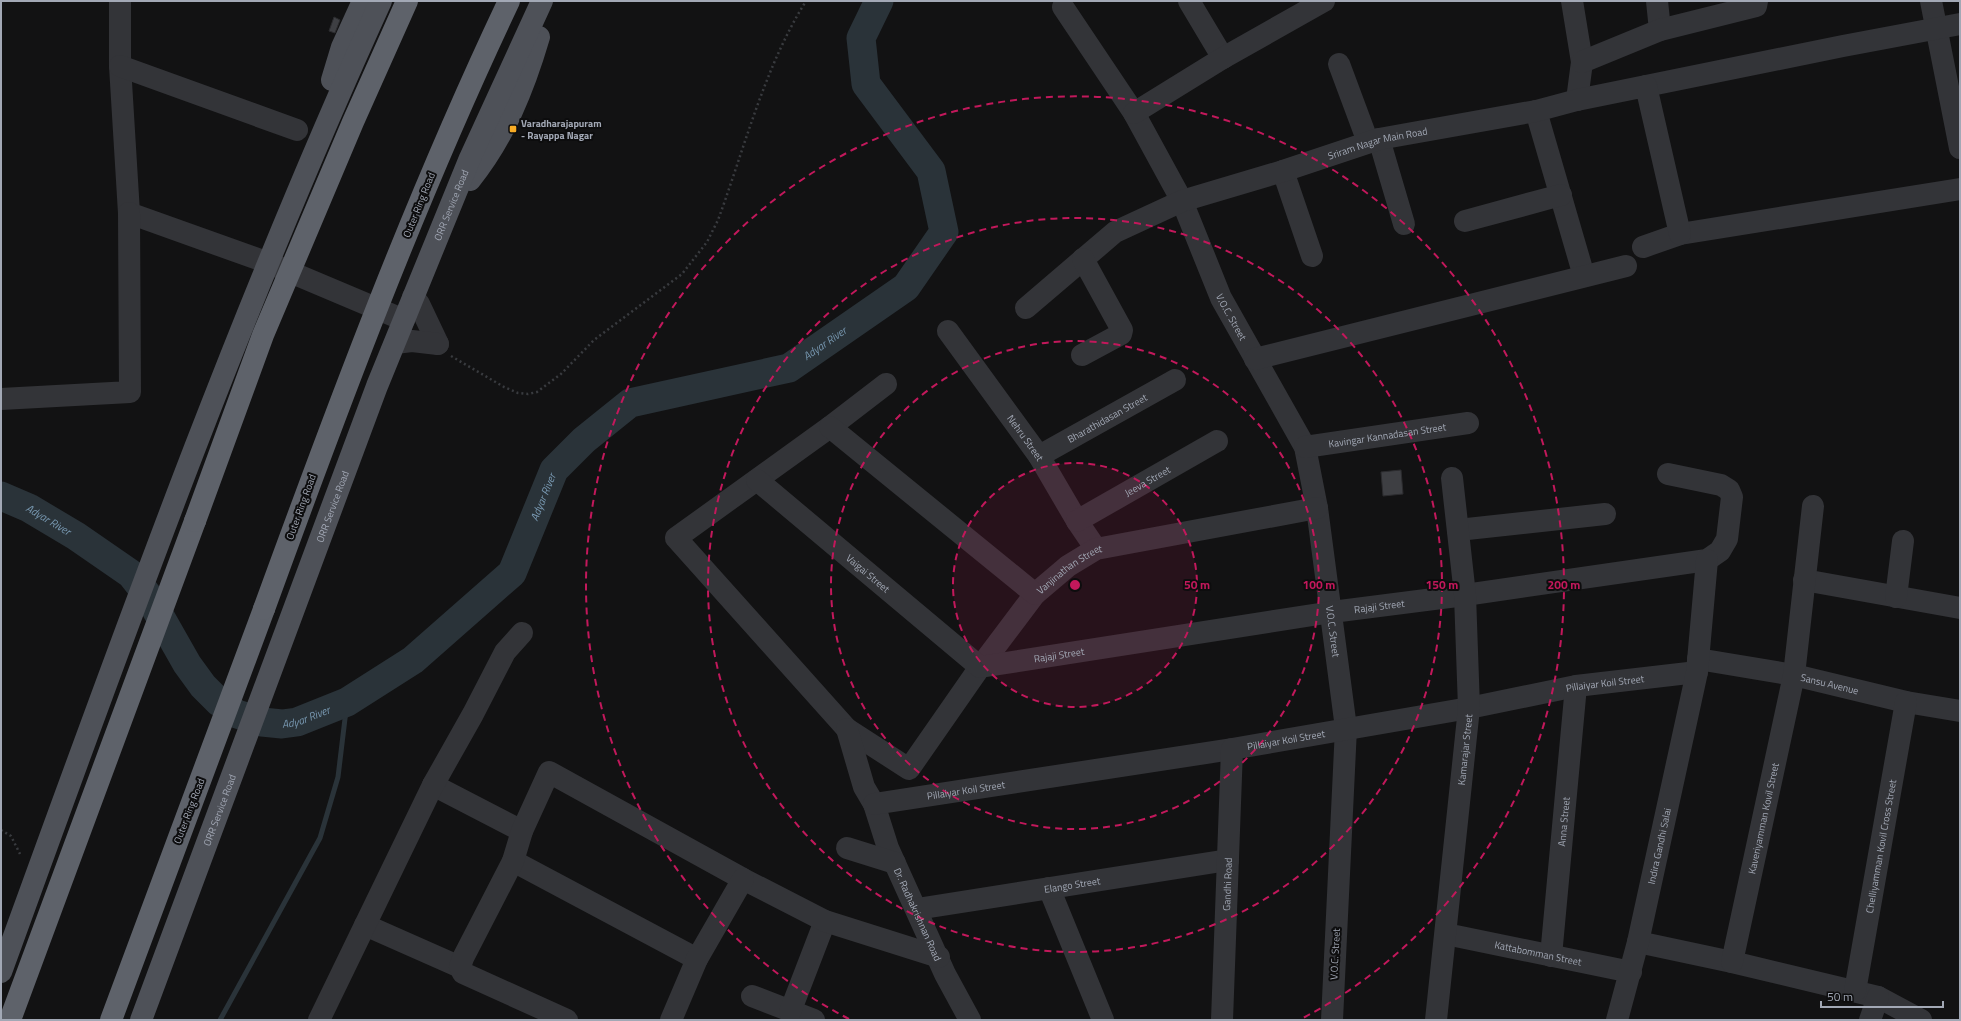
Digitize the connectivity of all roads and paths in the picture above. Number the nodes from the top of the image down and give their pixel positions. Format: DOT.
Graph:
graph roads {
  1 [pos="120,1"];
  2 [pos="363,1"];
  3 [pos="381,1"];
  4 [pos="407,1"];
  5 [pos="509,1"];
  6 [pos="542,1"];
  7 [pos="547,1"];
  8 [pos="806,1"];
  9 [pos="1190,1"];
  10 [pos="1572,1"];
  11 [pos="1657,1"];
  12 [pos="1757,1"];
  13 [pos="1931,1"];
  14 [pos="1316,3"];
  15 [pos="1063,7"];
  16 [pos="1960,24"];
  17 [pos="1936,28"];
  18 [pos="1660,30"];
  19 [pos="1223,58"];
  20 [pos="1582,62"];
  21 [pos="1339,64"];
  22 [pos="120,66"];
  23 [pos="1646,86"];
  24 [pos="1578,100"];
  25 [pos="1536,111"];
  26 [pos="1134,113"];
  27 [pos="297,130"];
  28 [pos="1373,141"];
  29 [pos="318,144"];
  30 [pos="1960,148"];
  31 [pos="1283,171"];
  32 [pos="1960,189"];
  33 [pos="1561,195"];
  34 [pos="1182,201"];
  35 [pos="452,203"];
  36 [pos="129,213"];
  37 [pos="1465,221"];
  38 [pos="1404,224"];
  39 [pos="1680,234"];
  40 [pos="1643,246"];
  41 [pos="1312,256"];
  42 [pos="1083,259"];
  43 [pos="269,263"];
  44 [pos="1626,266"];
  45 [pos="1584,276"];
  46 [pos="413,297"];
  47 [pos="1026,308"];
  48 [pos="404,320"];
  49 [pos="948,331"];
  50 [pos="395,343"];
  51 [pos="438,344"];
  52 [pos="1082,355"];
  53 [pos="1255,360"];
  54 [pos="1175,380"];
  55 [pos="886,384"];
  56 [pos="1,400"];
  57 [pos="1468,423"];
  58 [pos="830,427"];
  59 [pos="1217,441"];
  60 [pos="1305,447"];
  61 [pos="1039,456"];
  62 [pos="1668,474"];
  63 [pos="1452,478"];
  64 [pos="757,480"];
  65 [pos="1813,506"];
  66 [pos="1317,508"];
  67 [pos="1605,514"];
  68 [pos="1077,521"];
  69 [pos="1458,530"];
  70 [pos="1903,541"];
  71 [pos="1096,549"];
  72 [pos="1707,560"];
  73 [pos="1804,580"];
  74 [pos="1035,594"];
  75 [pos="1465,595"];
  76 [pos="1896,597"];
  77 [pos="1960,608"];
  78 [pos="1332,612"];
  79 [pos="522,633"];
  80 [pos="980,666"];
  81 [pos="1698,666"];
  82 [pos="1794,675"];
  83 [pos="1576,686"];
  84 [pos="1906,702"];
  85 [pos="1469,708"];
  86 [pos="1960,711"];
  87 [pos="1346,728"];
  88 [pos="848,729"];
  89 [pos="1232,749"];
  90 [pos="433,785"];
  91 [pos="874,804"];
  92 [pos="1,830"];
  93 [pos="522,831"];
  94 [pos="847,848"];
  95 [pos="20,854"];
  96 [pos="513,860"];
  97 [pos="1228,860"];
  98 [pos="895,863"];
  99 [pos="743,879"];
  100 [pos="1049,888"];
  101 [pos="917,909"];
  102 [pos="825,921"];
  103 [pos="365,926"];
  104 [pos="1446,934"];
  105 [pos="1638,942"];
  106 [pos="1551,956"];
  107 [pos="939,957"];
  108 [pos="697,959"];
  109 [pos="1732,962"];
  110 [pos="460,968"];
  111 [pos="1,972"];
  112 [pos="1631,972"];
  113 [pos="1855,991"];
  114 [pos="752,996"];
  115 [pos="1878,997"];
  116 [pos="790,1012"];
  117 [pos="10,1020"];
  118 [pos="111,1020"];
  119 [pos="141,1020"];
  120 [pos="319,1020"];
  121 [pos="567,1020"];
  122 [pos="671,1020"];
  123 [pos="814,1020"];
  124 [pos="970,1020"];
  125 [pos="1104,1020"];
  126 [pos="1222,1020"];
  127 [pos="1332,1020"];
  128 [pos="1436,1020"];
  129 [pos="1617,1020"];
  130 [pos="1870,1020"];
  131 [pos="1921,1020"];
  1 -- 22 [label="street"];
  2 -- 29 [label="main road"];
  3 -- 29 [label="main road"];
  4 -- 117 [label="highway, bridge"];
  5 -- 118 [label="highway, Outer Ring Road, bridge"];
  6 -- 35 [label="main road, ORR Service Road"];
  7 -- 35 [label="main road"];
  8 -- 51 [label="path"];
  9 -- 19 [label="street"];
  10 -- 20 [label="street"];
  11 -- 18 [label="street"];
  12 -- 18 [label="street"];
  13 -- 17 [label="street"];
  14 -- 19 [label="street"];
  15 -- 26 [label="street, V.O.C. Street"];
  16 -- 17 [label="street, Sriram Nagar Main Road"];
  17 -- 23 [label="street, Sriram Nagar Main Road"];
  17 -- 30 [label="street"];
  18 -- 20 [label="street"];
  19 -- 26 [label="street"];
  20 -- 24 [label="street"];
  21 -- 28 [label="street"];
  22 -- 27 [label="street"];
  22 -- 36 [label="street"];
  23 -- 24 [label="street, Sriram Nagar Main Road"];
  23 -- 39 [label="street"];
  24 -- 25 [label="street, Sriram Nagar Main Road"];
  25 -- 28 [label="street, Sriram Nagar Main Road"];
  25 -- 33 [label="street"];
  26 -- 34 [label="street, V.O.C. Street"];
  28 -- 31 [label="street, Sriram Nagar Main Road"];
  28 -- 38 [label="street"];
  29 -- 43 [label="main road"];
  31 -- 34 [label="street, Sriram Nagar Main Road"];
  31 -- 41 [label="street"];
  32 -- 39 [label="street"];
  33 -- 37 [label="street"];
  33 -- 45 [label="street"];
  34 -- 42 [label="street, Sriram Nagar Main Road"];
  34 -- 53 [label="street, V.O.C. Street"];
  35 -- 46 [label="main road, ORR Service Road"];
  36 -- 43 [label="street"];
  36 -- 56 [label="street"];
  39 -- 40 [label="street"];
  42 -- 47 [label="street, Sriram Nagar Main Road"];
  42 -- 52 [label="street"];
  43 -- 48 [label="street"];
  43 -- 111 [label="main road"];
  44 -- 45 [label="street"];
  45 -- 53 [label="street"];
  46 -- 48 [label="main road, ORR Service Road"];
  46 -- 51 [label="street"];
  48 -- 50 [label="main road, ORR Service Road"];
  49 -- 61 [label="street, Nehru Street"];
  50 -- 51 [label="street"];
  50 -- 119 [label="main road, ORR Service Road"];
  53 -- 60 [label="street, V.O.C. Street"];
  54 -- 61 [label="street, Bharathidasan Street"];
  55 -- 58 [label="street"];
  57 -- 60 [label="street, Kavingar Kannadasan Street"];
  58 -- 64 [label="street"];
  58 -- 74 [label="street"];
  59 -- 68 [label="street, Jeeva Street"];
  60 -- 66 [label="street, V.O.C. Street"];
  61 -- 68 [label="street, Nehru Street"];
  62 -- 72 [label="street"];
  63 -- 69 [label="street, Kamarajar Street"];
  64 -- 80 [label="street, Vaigai Street"];
  64 -- 88 [label="street"];
  65 -- 73 [label="street, Kaveriyamman Kovil Street"];
  66 -- 71 [label="street, Vanjinathan Street"];
  66 -- 78 [label="street, V.O.C. Street"];
  67 -- 69 [label="street"];
  68 -- 71 [label="street, Nehru Street"];
  69 -- 75 [label="street, Kamarajar Street"];
  70 -- 76 [label="street"];
  71 -- 74 [label="street, Vanjinathan Street"];
  72 -- 75 [label="street, Rajaji Street"];
  72 -- 81 [label="street, Indira Gandhi Salai"];
  73 -- 76 [label="street"];
  73 -- 82 [label="street, Kaveriyamman Kovil Street"];
  74 -- 80 [label="street, Vanjinathan Street"];
  75 -- 78 [label="street, Rajaji Street"];
  75 -- 85 [label="street, Kamarajar Street"];
  76 -- 77 [label="street"];
  78 -- 80 [label="street, Rajaji Street"];
  78 -- 87 [label="street, V.O.C. Street"];
  79 -- 90 [label="street"];
  80 -- 88 [label="street, Vanjinathan Street"];
  81 -- 82 [label="street, Sansu Avenue"];
  81 -- 83 [label="street, Pillaiyar Koil Street"];
  81 -- 105 [label="street, Indira Gandhi Salai"];
  82 -- 84 [label="street, Sansu Avenue"];
  82 -- 109 [label="street, Kaveriyamman Kovil Street"];
  83 -- 85 [label="street, Pillaiyar Koil Street"];
  83 -- 106 [label="street, Anna Street"];
  84 -- 86 [label="street, Sansu Avenue"];
  84 -- 113 [label="street, Chelliyamman Kovil Cross Street"];
  85 -- 87 [label="street, Pillaiyar Koil Street"];
  85 -- 104 [label="street, Kamarajar Street"];
  87 -- 89 [label="street, Pillaiyar Koil Street"];
  87 -- 127 [label="street, V.O.C. Street"];
  88 -- 91 [label="street, Dr. Radhakrishnan Road"];
  89 -- 91 [label="street, Pillaiyar Koil Street"];
  89 -- 97 [label="street, Gandhi Road"];
  90 -- 93 [label="street"];
  90 -- 103 [label="street"];
  91 -- 98 [label="street, Dr. Radhakrishnan Road"];
  92 -- 95 [label="path"];
  93 -- 96 [label="street"];
  93 -- 99 [label="street"];
  94 -- 98 [label="street"];
  96 -- 108 [label="street"];
  96 -- 110 [label="street"];
  97 -- 100 [label="street, Elango Street"];
  97 -- 126 [label="street, Gandhi Road"];
  98 -- 101 [label="street, Dr. Radhakrishnan Road"];
  99 -- 102 [label="street"];
  99 -- 108 [label="street"];
  100 -- 101 [label="street, Elango Street"];
  100 -- 125 [label="street"];
  101 -- 107 [label="street, Dr. Radhakrishnan Road"];
  102 -- 107 [label="street"];
  102 -- 116 [label="street"];
  103 -- 110 [label="street"];
  103 -- 120 [label="street"];
  104 -- 106 [label="street, Kattabomman Street"];
  104 -- 128 [label="street, Kamarajar Street"];
  105 -- 109 [label="street"];
  105 -- 112 [label="street, Indira Gandhi Salai"];
  106 -- 112 [label="street, Kattabomman Street"];
  107 -- 124 [label="street, Dr. Radhakrishnan Road"];
  108 -- 122 [label="street"];
  109 -- 113 [label="street"];
  110 -- 121 [label="street"];
  112 -- 129 [label="street, Indira Gandhi Salai"];
  113 -- 115 [label="street"];
  114 -- 116 [label="street"];
  115 -- 130 [label="street"];
  115 -- 131 [label="street"];
  116 -- 123 [label="street"];
}
